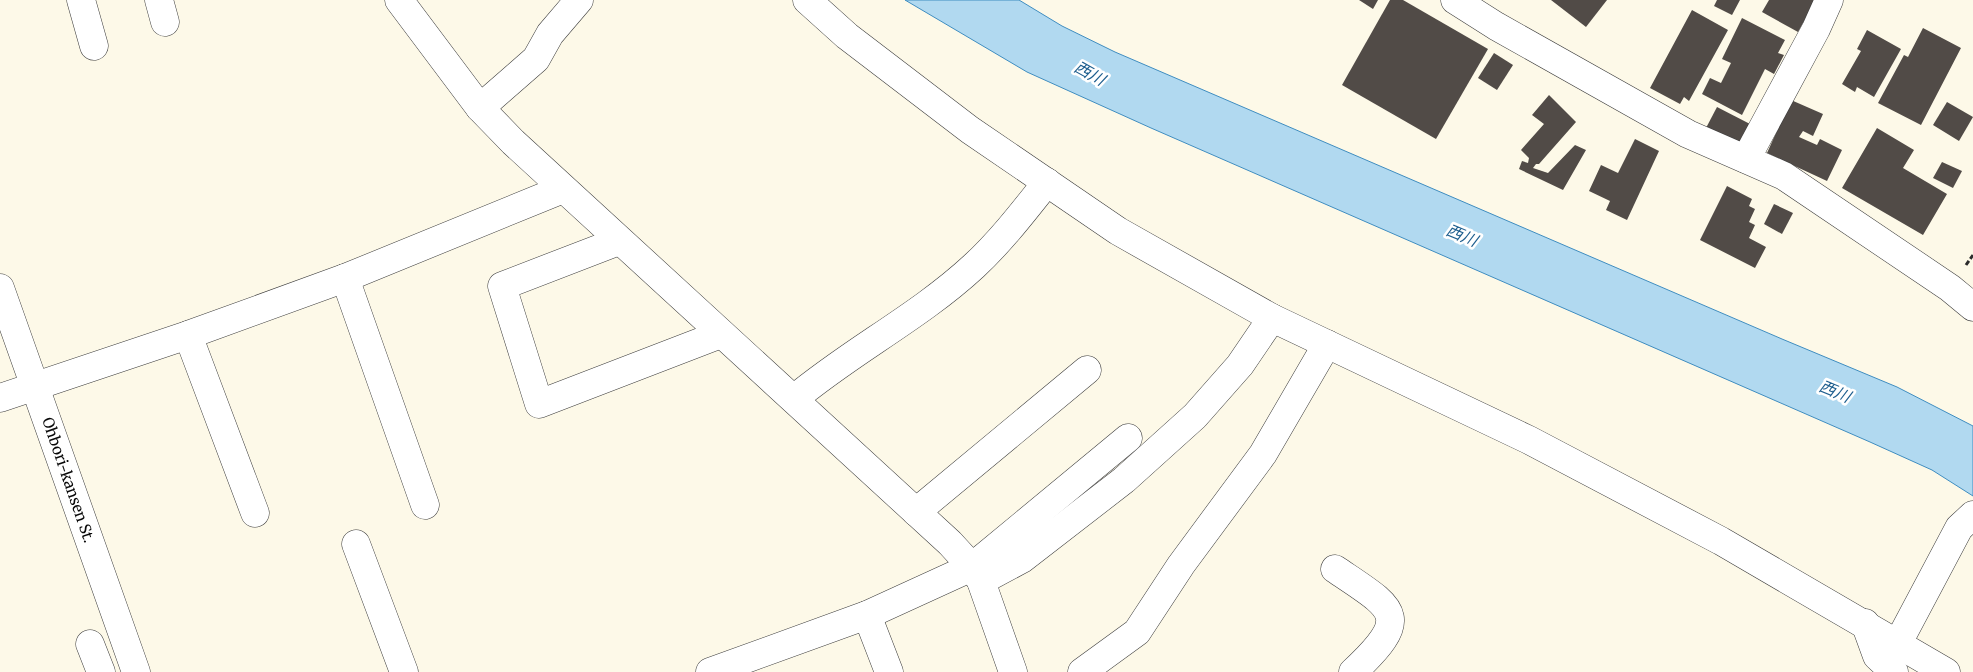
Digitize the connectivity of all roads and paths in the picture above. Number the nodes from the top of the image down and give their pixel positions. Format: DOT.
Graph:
graph roads {
  1 [pos="81,0"];
  2 [pos="399,0"];
  3 [pos="579,0"];
  4 [pos="807,0"];
  5 [pos="1455,0"];
  6 [pos="1829,0"];
  7 [pos="94,46"];
  8 [pos="480,108"];
  9 [pos="1746,159"];
  10 [pos="1047,182"];
  11 [pos="563,189"];
  12 [pos="620,241"];
  13 [pos="345,278"];
  14 [pos="0,288"];
  15 [pos="1973,307"];
  16 [pos="1272,318"];
  17 [pos="721,334"];
  18 [pos="188,335"];
  19 [pos="1326,344"];
  20 [pos="1087,370"];
  21 [pos="35,386"];
  22 [pos="0,398"];
  23 [pos="794,399"];
  24 [pos="1128,438"];
  25 [pos="425,505"];
  26 [pos="256,512"];
  27 [pos="916,512"];
  28 [pos="1966,521"];
  29 [pos="356,544"];
  30 [pos="1335,569"];
  31 [pos="977,574"];
  32 [pos="868,615"];
  33 [pos="1865,623"];
  34 [pos="1898,643"];
  35 [pos="90,644"];
  36 [pos="727,669"];
  37 [pos="101,672"];
  38 [pos="136,672"];
  39 [pos="404,672"];
  40 [pos="888,672"];
  41 [pos="1013,672"];
  42 [pos="1082,672"];
  43 [pos="1353,672"];
  44 [pos="1894,672"];
  45 [pos="1946,672"];
  1 -- 7 [label="street"];
  2 -- 8 [label="street"];
  3 -- 8 [label="street"];
  4 -- 10 [label="street"];
  5 -- 9 [label="street"];
  6 -- 9 [label="street"];
  8 -- 11 [label="street"];
  9 -- 15 [label="street"];
  10 -- 16 [label="street"];
  10 -- 23 [label="street"];
  11 -- 12 [label="street"];
  11 -- 13 [label="street"];
  12 -- 17 [label="street"];
  12 -- 17 [label="street"];
  13 -- 18 [label="street"];
  13 -- 25 [label="street"];
  14 -- 21 [label="street, Ohbori-kansen St."];
  16 -- 19 [label="street"];
  16 -- 31 [label="street"];
  17 -- 23 [label="street"];
  18 -- 21 [label="street"];
  18 -- 26 [label="street"];
  19 -- 33 [label="street"];
  19 -- 42 [label="street"];
  20 -- 27 [label="street"];
  21 -- 22 [label="street"];
  21 -- 38 [label="street, Ohbori-kansen St."];
  23 -- 27 [label="street"];
  24 -- 31 [label="street"];
  27 -- 31 [label="street"];
  28 -- 34 [label="street"];
  29 -- 39 [label="street"];
  30 -- 43 [label="street"];
  31 -- 32 [label="street"];
  31 -- 41 [label="street"];
  32 -- 36 [label="street"];
  32 -- 40 [label="street"];
  33 -- 34 [label="street"];
  33 -- 44 [label="street"];
  34 -- 45 [label="street"];
  35 -- 37 [label="street"];
}
